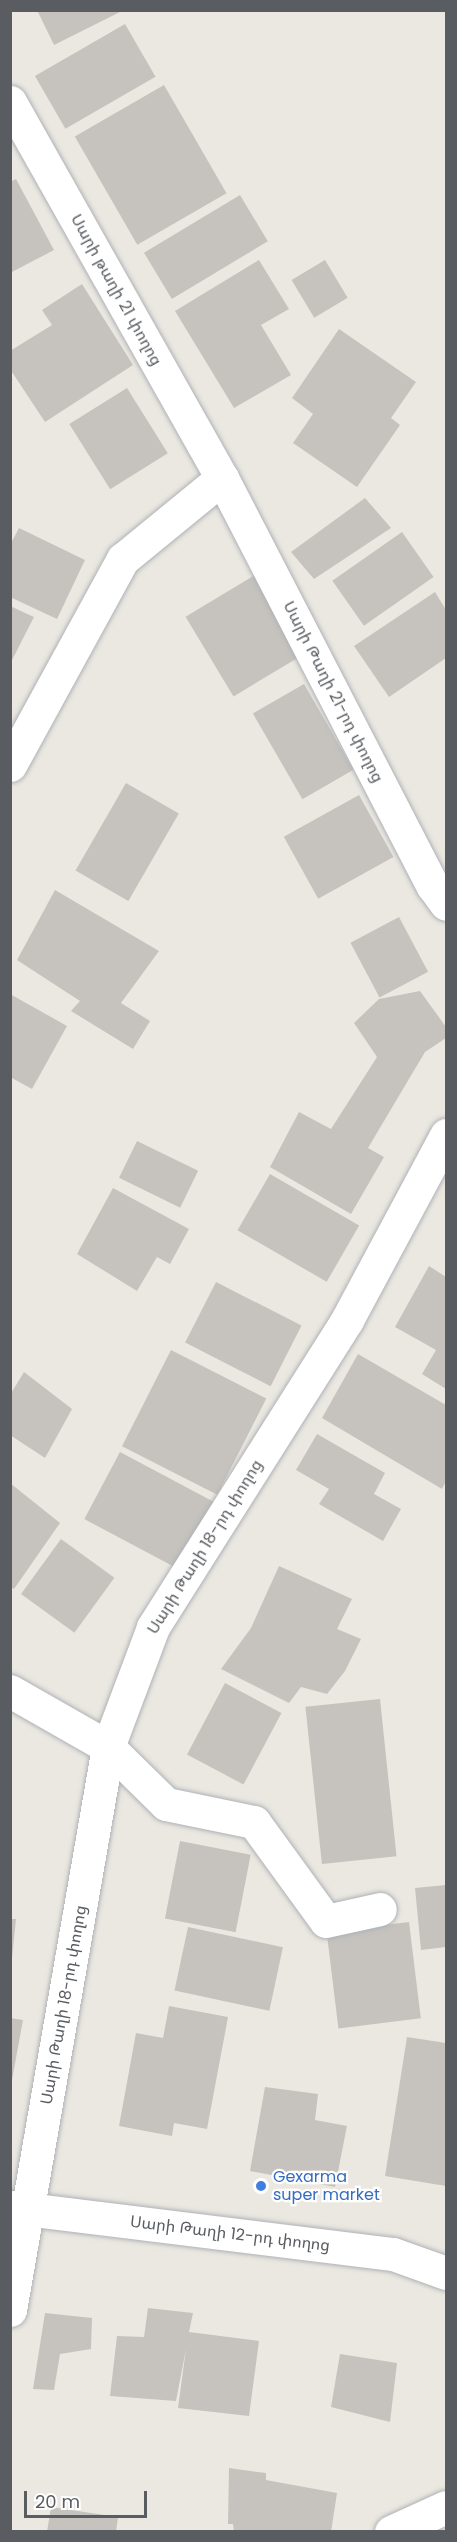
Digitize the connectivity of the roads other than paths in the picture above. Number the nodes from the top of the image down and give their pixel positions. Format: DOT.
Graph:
graph roads {
  1 [pos="10,102"];
  2 [pos="222,478"];
  3 [pos="10,765"];
  4 [pos="447,904"];
  5 [pos="447,1135"];
  6 [pos="10,1691"];
  7 [pos="108,1747"];
  8 [pos="380,1909"];
  9 [pos="19,2209"];
  10 [pos="447,2273"];
  11 [pos="10,2310"];
  12 [pos="447,2506"];
  13 [pos="391,2532"];
  1 -- 2 [label="street, Սարի թաղի 21 փողոց"];
  2 -- 3 [label="street"];
  2 -- 4 [label="street, Սարի Թաղի 21-րդ փողոց"];
  5 -- 7 [label="street, Սարի Թաղի 18-րդ փողոց"];
  6 -- 7 [label="street"];
  7 -- 8 [label="street"];
  7 -- 9 [label="street, Սարի Թաղի 18-րդ փողոց"];
  9 -- 10 [label="street, Սարի Թաղի 12-րդ փողոց"];
  9 -- 11 [label="street, Սարի Թաղի 18-րդ փողոց"];
  12 -- 13 [label="street"];
}
